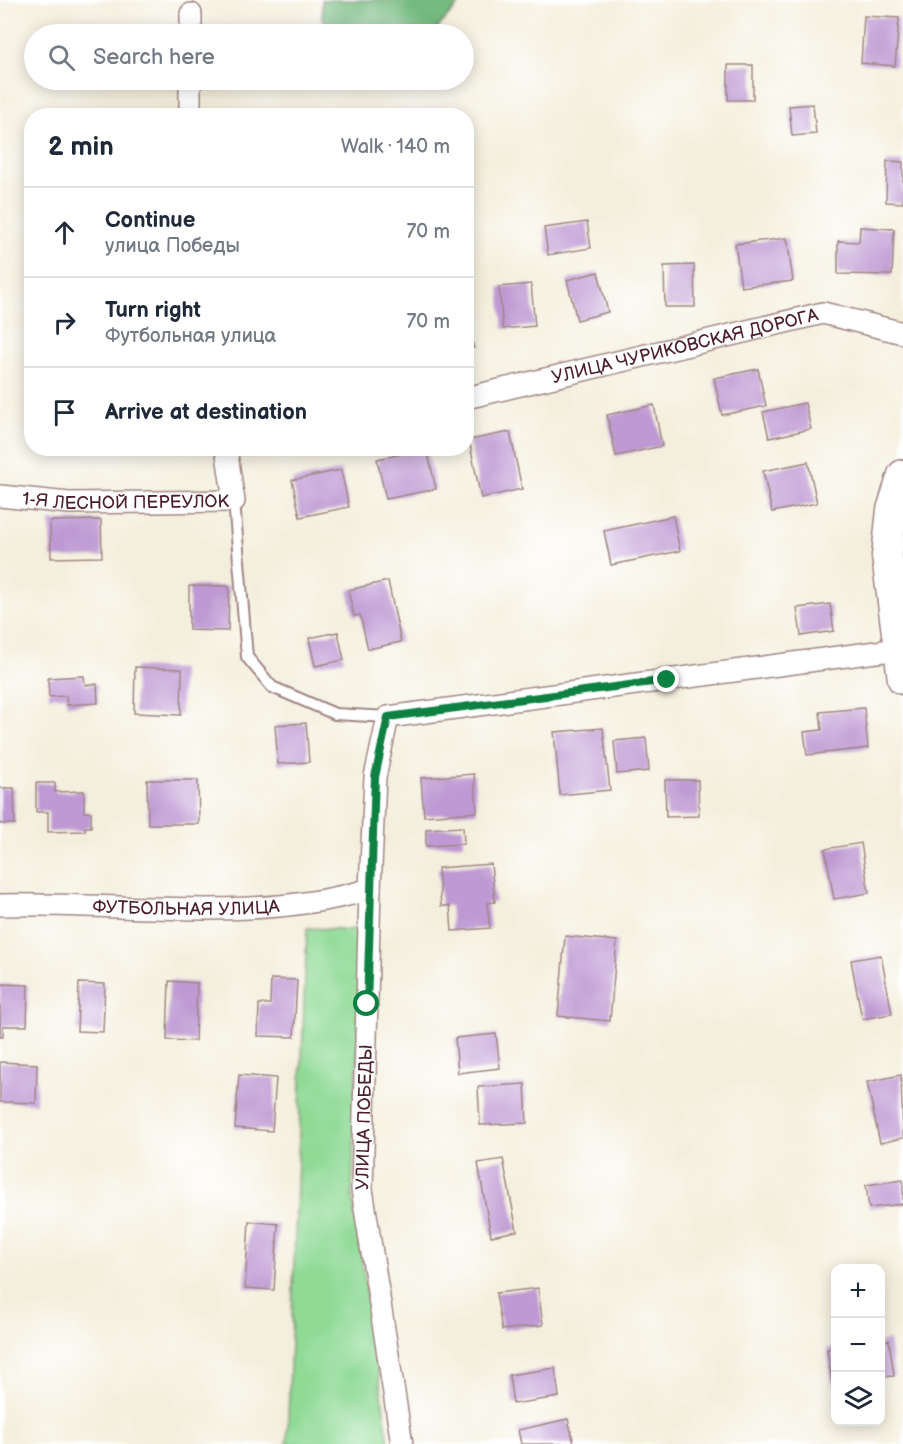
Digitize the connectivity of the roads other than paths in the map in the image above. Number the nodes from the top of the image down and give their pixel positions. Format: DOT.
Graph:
graph roads {
  1 [pos="190,90"];
  2 [pos="190,108"];
  3 [pos="903,333"];
  4 [pos="474,396"];
  5 [pos="229,456"];
  6 [pos="903,475"];
  7 [pos="0,496"];
  8 [pos="234,501"];
  9 [pos="897,510"];
  10 [pos="900,640"];
  11 [pos="903,679"];
  12 [pos="388,717"];
  13 [pos="370,889"];
  14 [pos="0,905"];
  15 [pos="402,1444"];
  1 -- 2 [label="street"];
  3 -- 4 [label="street, УЛИЦА ЧУРИКОВСКАЯ ДОРОГА"];
  5 -- 8 [label="street, 1-Я ЛЕСНОЙ ПЕРЕУЛОК"];
  6 -- 9 [label="street"];
  7 -- 8 [label="street, 1-Я ЛЕСНОЙ ПЕРЕУЛОК"];
  8 -- 12 [label="lane"];
  9 -- 10 [label="street"];
  10 -- 11 [label="street"];
  10 -- 12 [label="street"];
  12 -- 13 [label="street, УЛИЦА ПОБЕДЫ"];
  13 -- 14 [label="street, ФУТБОЛЬНАЯ УЛИЦА"];
  13 -- 15 [label="street, УЛИЦА ПОБЕДЫ"];
}
